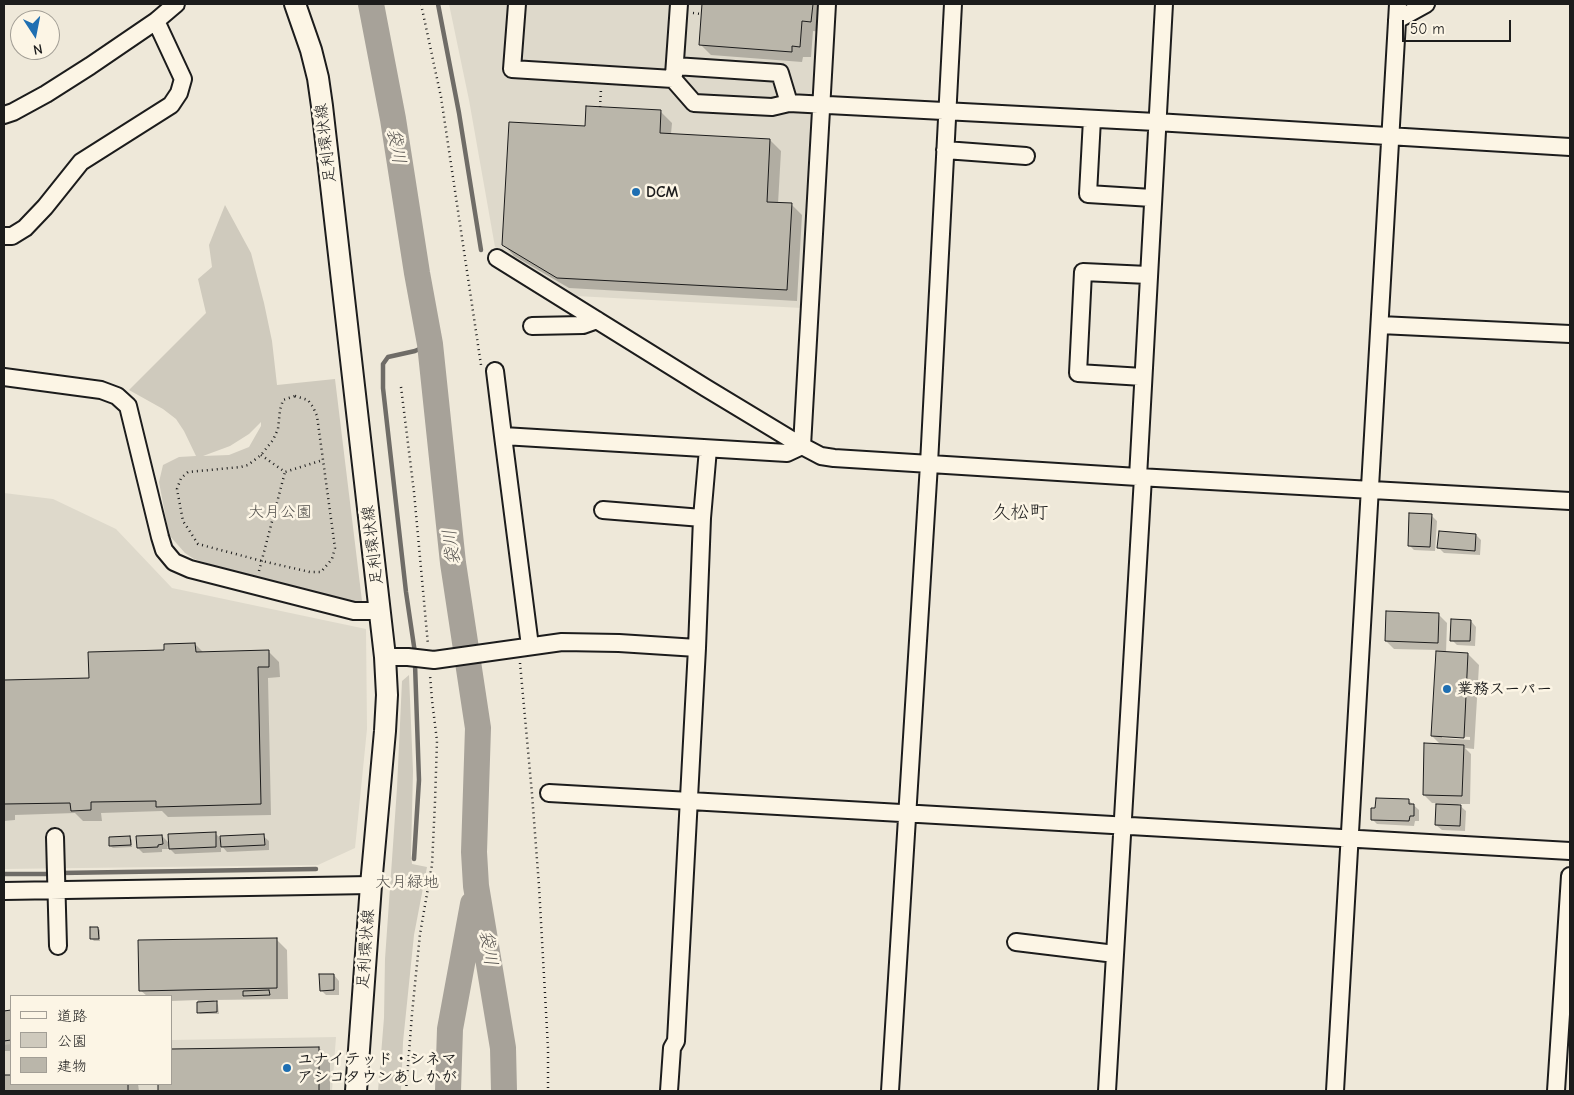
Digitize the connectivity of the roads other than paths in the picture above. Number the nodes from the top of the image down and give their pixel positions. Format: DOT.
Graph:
graph roads {
  1 [pos="176,4"];
  2 [pos="296,4"];
  3 [pos="516,4"];
  4 [pos="679,4"];
  5 [pos="827,4"];
  6 [pos="953,4"];
  7 [pos="1164,4"];
  8 [pos="1398,4"];
  9 [pos="1426,4"];
  10 [pos="1397,20"];
  11 [pos="156,21"];
  12 [pos="674,73"];
  13 [pos="789,103"];
  14 [pos="821,105"];
  15 [pos="947,112"];
  16 [pos="4,115"];
  17 [pos="1092,119"];
  18 [pos="1156,122"];
  19 [pos="1391,136"];
  20 [pos="1570,147"];
  21 [pos="945,150"];
  22 [pos="1026,156"];
  23 [pos="1152,198"];
  24 [pos="4,236"];
  25 [pos="497,258"];
  26 [pos="1148,275"];
  27 [pos="596,320"];
  28 [pos="1380,325"];
  29 [pos="532,326"];
  30 [pos="1570,334"];
  31 [pos="488,372"];
  32 [pos="4,377"];
  33 [pos="1143,377"];
  34 [pos="503,436"];
  35 [pos="802,446"];
  36 [pos="708,449"];
  37 [pos="929,464"];
  38 [pos="1140,477"];
  39 [pos="1370,490"];
  40 [pos="1570,501"];
  41 [pos="603,510"];
  42 [pos="702,518"];
  43 [pos="381,611"];
  44 [pos="697,648"];
  45 [pos="521,651"];
  46 [pos="385,657"];
  47 [pos="550,793"];
  48 [pos="688,801"];
  49 [pos="906,813"];
  50 [pos="1123,825"];
  51 [pos="55,838"];
  52 [pos="1350,838"];
  53 [pos="1570,851"];
  54 [pos="1570,876"];
  55 [pos="371,885"];
  56 [pos="56,890"];
  57 [pos="4,891"];
  58 [pos="1016,942"];
  59 [pos="58,946"];
  60 [pos="1115,954"];
  61 [pos="356,1091"];
  62 [pos="669,1091"];
  63 [pos="890,1091"];
  64 [pos="1107,1091"];
  65 [pos="1334,1091"];
  66 [pos="1556,1091"];
  1 -- 11 [label="street"];
  2 -- 43 [label="main road, 足利環状線"];
  3 -- 12 [label="street"];
  4 -- 12 [label="street"];
  5 -- 14 [label="street"];
  6 -- 15 [label="street"];
  7 -- 18 [label="street"];
  8 -- 10 [label="street"];
  9 -- 10 [label="street"];
  10 -- 19 [label="street"];
  11 -- 16 [label="street"];
  11 -- 24 [label="street"];
  12 -- 13 [label="street"];
  12 -- 13 [label="street"];
  13 -- 14 [label="street"];
  14 -- 15 [label="street"];
  14 -- 35 [label="street"];
  15 -- 17 [label="street"];
  15 -- 21 [label="street"];
  17 -- 18 [label="street"];
  17 -- 23 [label="street"];
  18 -- 19 [label="street"];
  18 -- 23 [label="street"];
  19 -- 20 [label="street"];
  19 -- 28 [label="street"];
  21 -- 22 [label="street"];
  21 -- 37 [label="street"];
  23 -- 26 [label="street"];
  25 -- 27 [label="street"];
  26 -- 33 [label="street"];
  26 -- 33 [label="street"];
  27 -- 29 [label="street"];
  27 -- 35 [label="street"];
  28 -- 30 [label="street"];
  28 -- 39 [label="street"];
  31 -- 34 [label="street"];
  32 -- 43 [label="street"];
  33 -- 38 [label="street"];
  34 -- 36 [label="street"];
  34 -- 45 [label="street"];
  35 -- 36 [label="street"];
  35 -- 37 [label="street"];
  36 -- 42 [label="street"];
  37 -- 38 [label="street"];
  37 -- 49 [label="street"];
  38 -- 39 [label="street"];
  38 -- 50 [label="street"];
  39 -- 40 [label="street"];
  39 -- 52 [label="street"];
  41 -- 42 [label="street"];
  42 -- 44 [label="street"];
  43 -- 46 [label="main road, 足利環状線"];
  44 -- 45 [label="street"];
  44 -- 48 [label="street"];
  45 -- 46 [label="street"];
  46 -- 55 [label="main road, 足利環状線"];
  47 -- 48 [label="street"];
  48 -- 49 [label="street"];
  48 -- 62 [label="street"];
  49 -- 50 [label="street"];
  49 -- 63 [label="street"];
  50 -- 52 [label="street"];
  50 -- 60 [label="street"];
  51 -- 56 [label="street"];
  52 -- 53 [label="street"];
  52 -- 65 [label="street"];
  54 -- 66 [label="street"];
  55 -- 56 [label="street"];
  55 -- 61 [label="main road, 足利環状線"];
  56 -- 57 [label="street"];
  56 -- 59 [label="street"];
  58 -- 60 [label="street"];
  60 -- 64 [label="street"];
}
